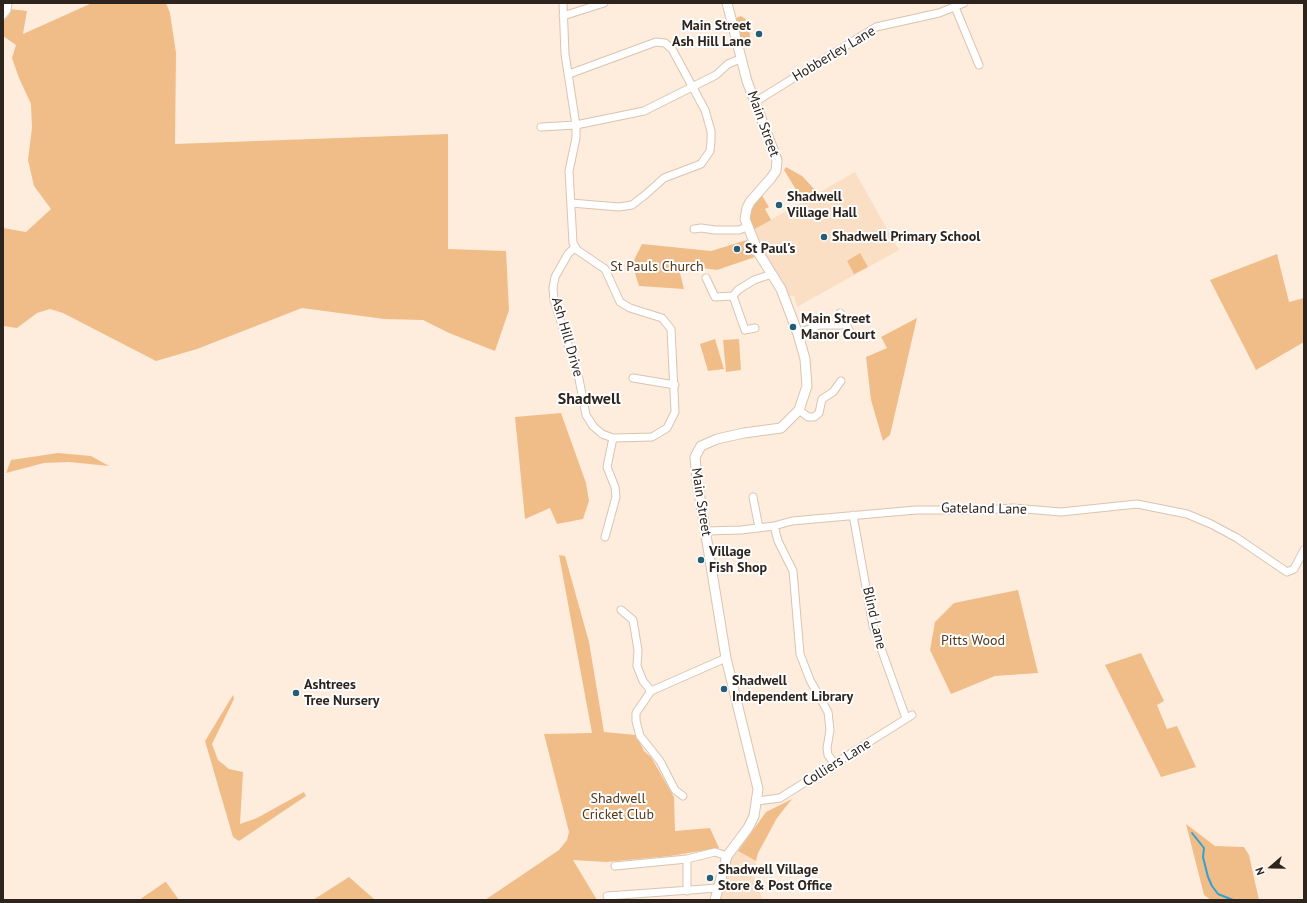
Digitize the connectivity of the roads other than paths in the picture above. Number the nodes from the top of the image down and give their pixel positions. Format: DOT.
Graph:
graph roads {
  1 [pos="8,3"];
  2 [pos="563,3"];
  3 [pos="604,3"];
  4 [pos="727,3"];
  5 [pos="964,3"];
  6 [pos="955,7"];
  7 [pos="3,15"];
  8 [pos="563,16"];
  9 [pos="740,59"];
  10 [pos="979,65"];
  11 [pos="569,74"];
  12 [pos="693,88"];
  13 [pos="755,102"];
  14 [pos="576,125"];
  15 [pos="540,127"];
  16 [pos="571,203"];
  17 [pos="747,227"];
  18 [pos="694,229"];
  19 [pos="575,247"];
  20 [pos="772,274"];
  21 [pos="706,278"];
  22 [pos="734,296"];
  23 [pos="840,313"];
  24 [pos="845,323"];
  25 [pos="755,328"];
  26 [pos="850,332"];
  27 [pos="798,334"];
  28 [pos="837,374"];
  29 [pos="633,378"];
  30 [pos="675,386"];
  31 [pos="799,410"];
  32 [pos="613,438"];
  33 [pos="753,497"];
  34 [pos="853,515"];
  35 [pos="774,526"];
  36 [pos="759,528"];
  37 [pos="706,531"];
  38 [pos="605,537"];
  39 [pos="1304,550"];
  40 [pos="621,610"];
  41 [pos="726,658"];
  42 [pos="651,691"];
  43 [pos="909,717"];
  44 [pos="835,764"];
  45 [pos="683,796"];
  46 [pos="757,801"];
  47 [pos="727,856"];
  48 [pos="687,859"];
  49 [pos="615,866"];
  50 [pos="718,888"];
  51 [pos="688,891"];
  52 [pos="607,896"];
  53 [pos="715,900"];
  1 -- 7 [label="street"];
  2 -- 8 [label="street"];
  3 -- 8 [label="street"];
  4 -- 9 [label="street, Main Street"];
  5 -- 6 [label="street, Hobberley Lane"];
  6 -- 10 [label="street"];
  6 -- 13 [label="street, Hobberley Lane"];
  8 -- 11 [label="street"];
  9 -- 12 [label="street"];
  9 -- 13 [label="street, Main Street"];
  11 -- 12 [label="street"];
  11 -- 14 [label="street"];
  12 -- 14 [label="street"];
  12 -- 16 [label="street"];
  13 -- 17 [label="street, Main Street"];
  14 -- 15 [label="street"];
  14 -- 16 [label="street"];
  16 -- 19 [label="street"];
  17 -- 18 [label="street"];
  17 -- 20 [label="street, Main Street"];
  19 -- 30 [label="street"];
  19 -- 32 [label="street, Ash Hill Drive"];
  20 -- 22 [label="street"];
  20 -- 27 [label="street, Main Street"];
  21 -- 22 [label="street"];
  22 -- 25 [label="street"];
  23 -- 24 [label="street"];
  24 -- 26 [label="street"];
  24 -- 27 [label="street"];
  27 -- 31 [label="street, Main Street"];
  28 -- 31 [label="street"];
  29 -- 30 [label="street"];
  30 -- 32 [label="street"];
  31 -- 37 [label="street, Main Street"];
  32 -- 38 [label="street"];
  33 -- 36 [label="street"];
  34 -- 35 [label="street, Gateland Lane"];
  34 -- 39 [label="street, Gateland Lane"];
  34 -- 43 [label="street, Blind Lane"];
  35 -- 36 [label="street, Gateland Lane"];
  35 -- 44 [label="street"];
  36 -- 37 [label="street, Gateland Lane"];
  37 -- 41 [label="street, Main Street"];
  40 -- 42 [label="street"];
  41 -- 42 [label="street"];
  41 -- 46 [label="street, Main Street"];
  42 -- 45 [label="street"];
  43 -- 44 [label="street, Colliers Lane"];
  44 -- 46 [label="street, Colliers Lane"];
  46 -- 47 [label="street, Main Street"];
  47 -- 48 [label="street"];
  47 -- 50 [label="street, Main Street"];
  48 -- 49 [label="street"];
  48 -- 51 [label="street"];
  50 -- 51 [label="street"];
  50 -- 53 [label="street, Main Street"];
  51 -- 52 [label="street"];
}
